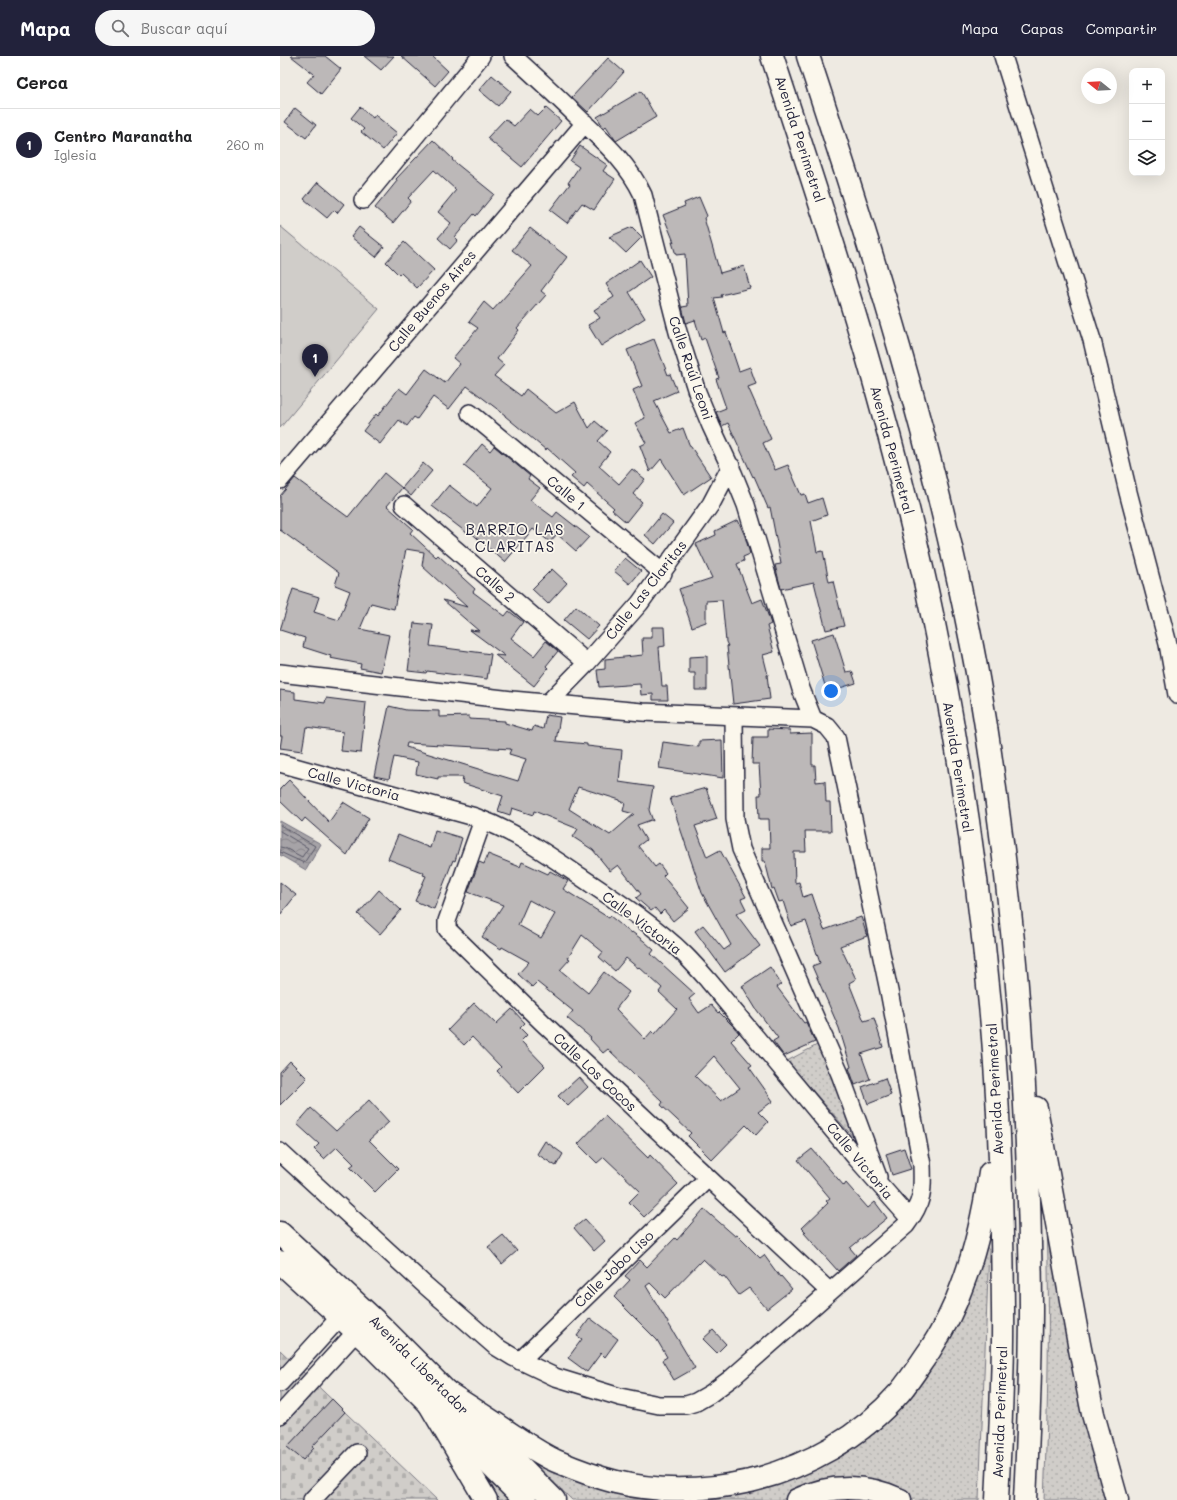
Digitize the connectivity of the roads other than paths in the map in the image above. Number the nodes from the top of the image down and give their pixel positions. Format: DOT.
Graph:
graph roads {
  1 [pos="481,56"];
  2 [pos="513,56"];
  3 [pos="772,56"];
  4 [pos="808,56"];
  5 [pos="1004,56"];
  6 [pos="584,123"];
  7 [pos="363,200"];
  8 [pos="470,413"];
  9 [pos="730,466"];
  10 [pos="280,480"];
  11 [pos="404,505"];
  12 [pos="663,572"];
  13 [pos="587,663"];
  14 [pos="280,673"];
  15 [pos="1177,695"];
  16 [pos="548,703"];
  17 [pos="734,716"];
  18 [pos="813,719"];
  19 [pos="280,763"];
  20 [pos="483,820"];
  21 [pos="1019,1005"];
  22 [pos="997,1103"];
  23 [pos="280,1152"];
  24 [pos="708,1178"];
  25 [pos="881,1187"];
  26 [pos="910,1219"];
  27 [pos="280,1233"];
  28 [pos="280,1262"];
  29 [pos="830,1292"];
  30 [pos="340,1317"];
  31 [pos="356,1332"];
  32 [pos="520,1361"];
  33 [pos="280,1383"];
  34 [pos="438,1398"];
  35 [pos="280,1415"];
  36 [pos="357,1453"];
  37 [pos="312,1500"];
  38 [pos="486,1500"];
  39 [pos="525,1500"];
  40 [pos="554,1500"];
  41 [pos="797,1500"];
  42 [pos="900,1500"];
  43 [pos="997,1500"];
  44 [pos="1025,1500"];
  45 [pos="1117,1500"];
  1 -- 7 [label="street"];
  2 -- 6 [label="street, Calle Raúl Leoni"];
  3 -- 22 [label="main road, Avenida Perimetral"];
  4 -- 21 [label="main road, Avenida Perimetral"];
  5 -- 15 [label="street"];
  6 -- 9 [label="street, Calle Raúl Leoni"];
  6 -- 10 [label="street, Calle Buenos Aires"];
  8 -- 12 [label="street, Calle 1"];
  9 -- 12 [label="street, Calle Las Claritas"];
  9 -- 18 [label="street, Calle Raúl Leoni"];
  11 -- 13 [label="street, Calle 2"];
  12 -- 13 [label="street, Calle Las Claritas"];
  13 -- 16 [label="street, Calle Las Claritas"];
  14 -- 16 [label="street"];
  16 -- 17 [label="street"];
  17 -- 18 [label="street"];
  17 -- 25 [label="street"];
  18 -- 26 [label="street"];
  19 -- 20 [label="street, Calle Victoria"];
  20 -- 24 [label="street, Calle Los Cocos"];
  20 -- 25 [label="street, Calle Victoria"];
  21 -- 44 [label="main road, Avenida Perimetral"];
  21 -- 45 [label="main road"];
  22 -- 34 [label="main road"];
  22 -- 43 [label="main road, Avenida Perimetral"];
  23 -- 32 [label="street"];
  24 -- 29 [label="street, Calle Los Cocos"];
  24 -- 32 [label="street, Calle Jobo Liso"];
  25 -- 26 [label="street, Calle Victoria"];
  26 -- 29 [label="street"];
  27 -- 34 [label="main road, Avenida Libertador"];
  28 -- 30 [label="main road, Avenida Libertador"];
  29 -- 32 [label="street"];
  30 -- 31 [label="main road, Avenida Libertador"];
  30 -- 33 [label="street"];
  31 -- 34 [label="main road, Avenida Libertador"];
  31 -- 35 [label="street"];
  34 -- 38 [label="main road"];
  34 -- 39 [label="main road, Avenida Libertador"];
  34 -- 40 [label="main road, Avenida Libertador"];
  36 -- 37 [label="street"];
  41 -- 42 [label="main road"];
}
